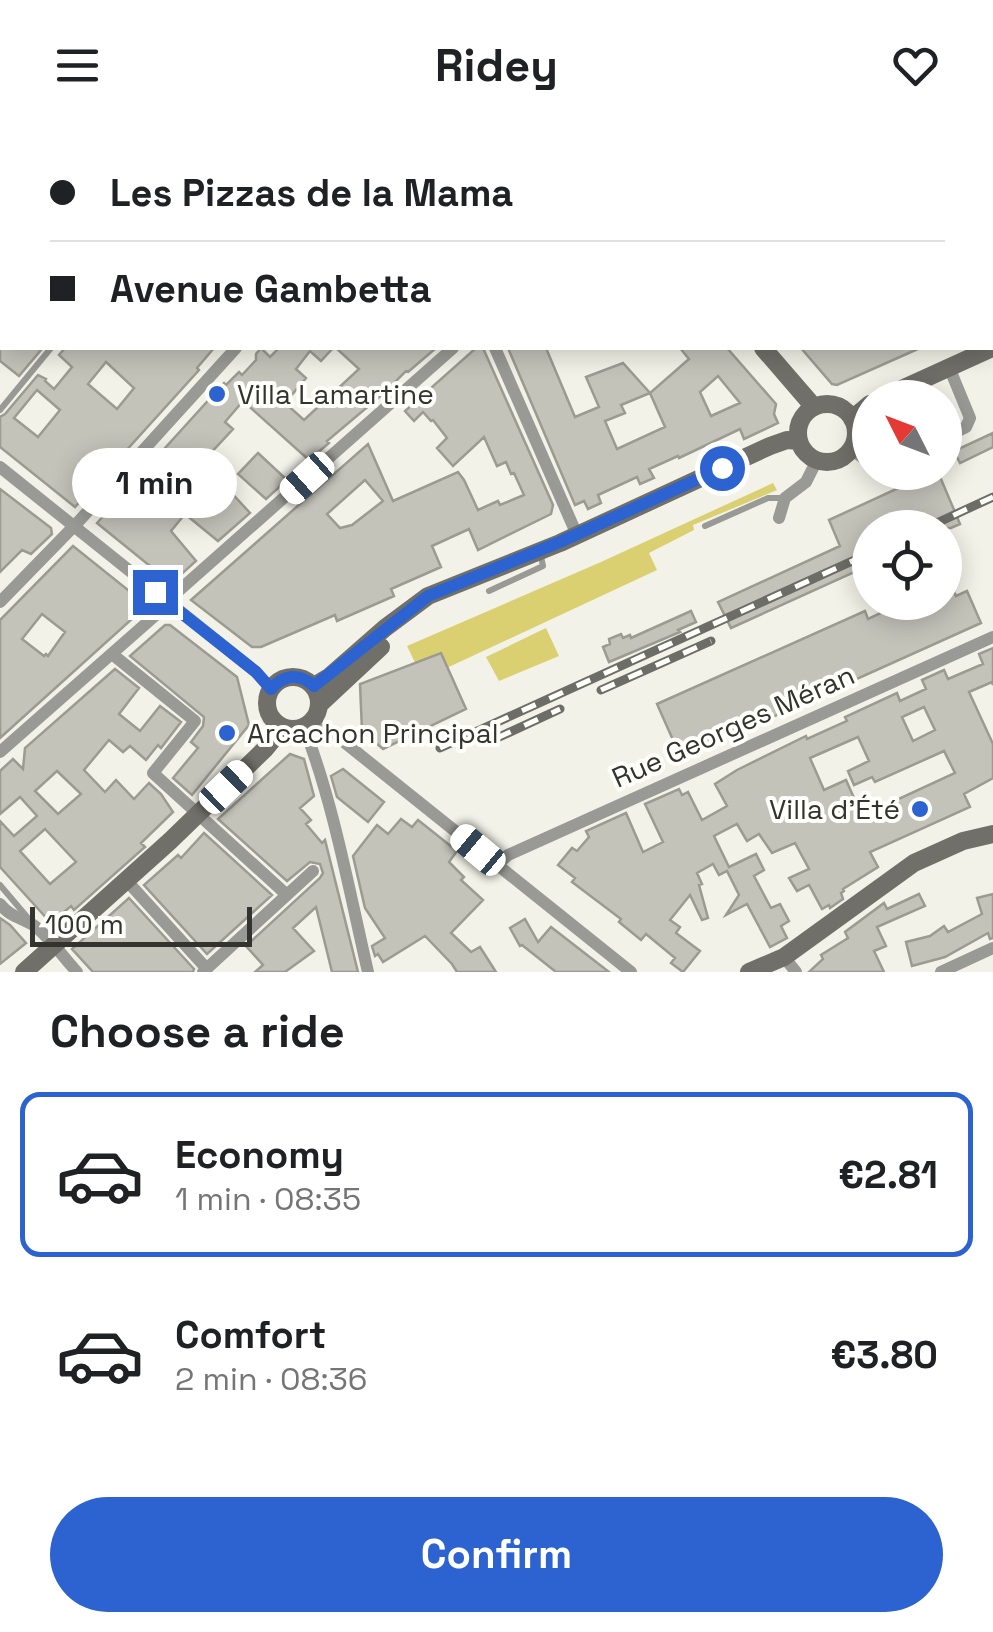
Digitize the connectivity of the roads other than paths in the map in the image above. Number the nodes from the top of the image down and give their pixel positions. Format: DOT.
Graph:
graph roads {
  1 [pos="49,350"];
  2 [pos="234,350"];
  3 [pos="451,350"];
  4 [pos="496,350"];
  5 [pos="765,350"];
  6 [pos="986,350"];
  7 [pos="949,367"];
  8 [pos="921,380"];
  9 [pos="954,380"];
  10 [pos="962,399"];
  11 [pos="814,406"];
  12 [pos="0,410"];
  13 [pos="852,419"];
  14 [pos="962,429"];
  15 [pos="799,442"];
  16 [pos="852,443"];
  17 [pos="850,448"];
  18 [pos="816,460"];
  19 [pos="0,467"];
  20 [pos="785,498"];
  21 [pos="779,518"];
  22 [pos="74,526"];
  23 [pos="706,526"];
  24 [pos="577,534"];
  25 [pos="540,551"];
  26 [pos="490,591"];
  27 [pos="0,602"];
  28 [pos="166,602"];
  29 [pos="993,637"];
  30 [pos="112,654"];
  31 [pos="271,689"];
  32 [pos="312,710"];
  33 [pos="283,727"];
  34 [pos="0,752"];
  35 [pos="199,813"];
  36 [pos="993,834"];
  37 [pos="497,865"];
  38 [pos="313,871"];
  39 [pos="126,881"];
  40 [pos="0,885"];
  41 [pos="286,895"];
  42 [pos="0,904"];
  43 [pos="32,923"];
  44 [pos="54,944"];
  45 [pos="993,948"];
  46 [pos="791,965"];
  47 [pos="205,971"];
  48 [pos="24,972"];
  49 [pos="77,972"];
  50 [pos="368,972"];
  51 [pos="631,972"];
  52 [pos="749,972"];
  53 [pos="942,972"];
  1 -- 12 [label="lane"];
  2 -- 22 [label="street"];
  3 -- 28 [label="street"];
  4 -- 24 [label="street"];
  5 -- 11 [label="street"];
  6 -- 7 [label="street"];
  7 -- 8 [label="street"];
  7 -- 9 [label="street"];
  10 -- 14 [label="street"];
  11 -- 13 [label="street"];
  11 -- 15 [label="street"];
  15 -- 18 [label="street"];
  15 -- 24 [label="street"];
  16 -- 17 [label="street"];
  17 -- 18 [label="street"];
  18 -- 20 [label="street"];
  19 -- 22 [label="street"];
  20 -- 21 [label="street"];
  20 -- 23 [label="lane"];
  22 -- 27 [label="street"];
  22 -- 28 [label="street"];
  24 -- 25 [label="street"];
  25 -- 26 [label="lane"];
  25 -- 32 [label="street"];
  28 -- 30 [label="street"];
  28 -- 31 [label="street"];
  29 -- 37 [label="street, Rue Georges Méran"];
  30 -- 34 [label="street"];
  30 -- 35 [label="street"];
  31 -- 32 [label="street"];
  31 -- 33 [label="street"];
  32 -- 33 [label="street"];
  32 -- 37 [label="street"];
  32 -- 50 [label="street"];
  33 -- 35 [label="street"];
  35 -- 39 [label="street"];
  35 -- 41 [label="street"];
  36 -- 46 [label="street"];
  37 -- 51 [label="street"];
  38 -- 41 [label="street"];
  39 -- 44 [label="street"];
  39 -- 47 [label="street"];
  40 -- 43 [label="lane"];
  41 -- 47 [label="street"];
  42 -- 43 [label="street"];
  43 -- 44 [label="street"];
  44 -- 48 [label="street"];
  44 -- 49 [label="street"];
  45 -- 53 [label="street"];
  46 -- 52 [label="street"];
}
